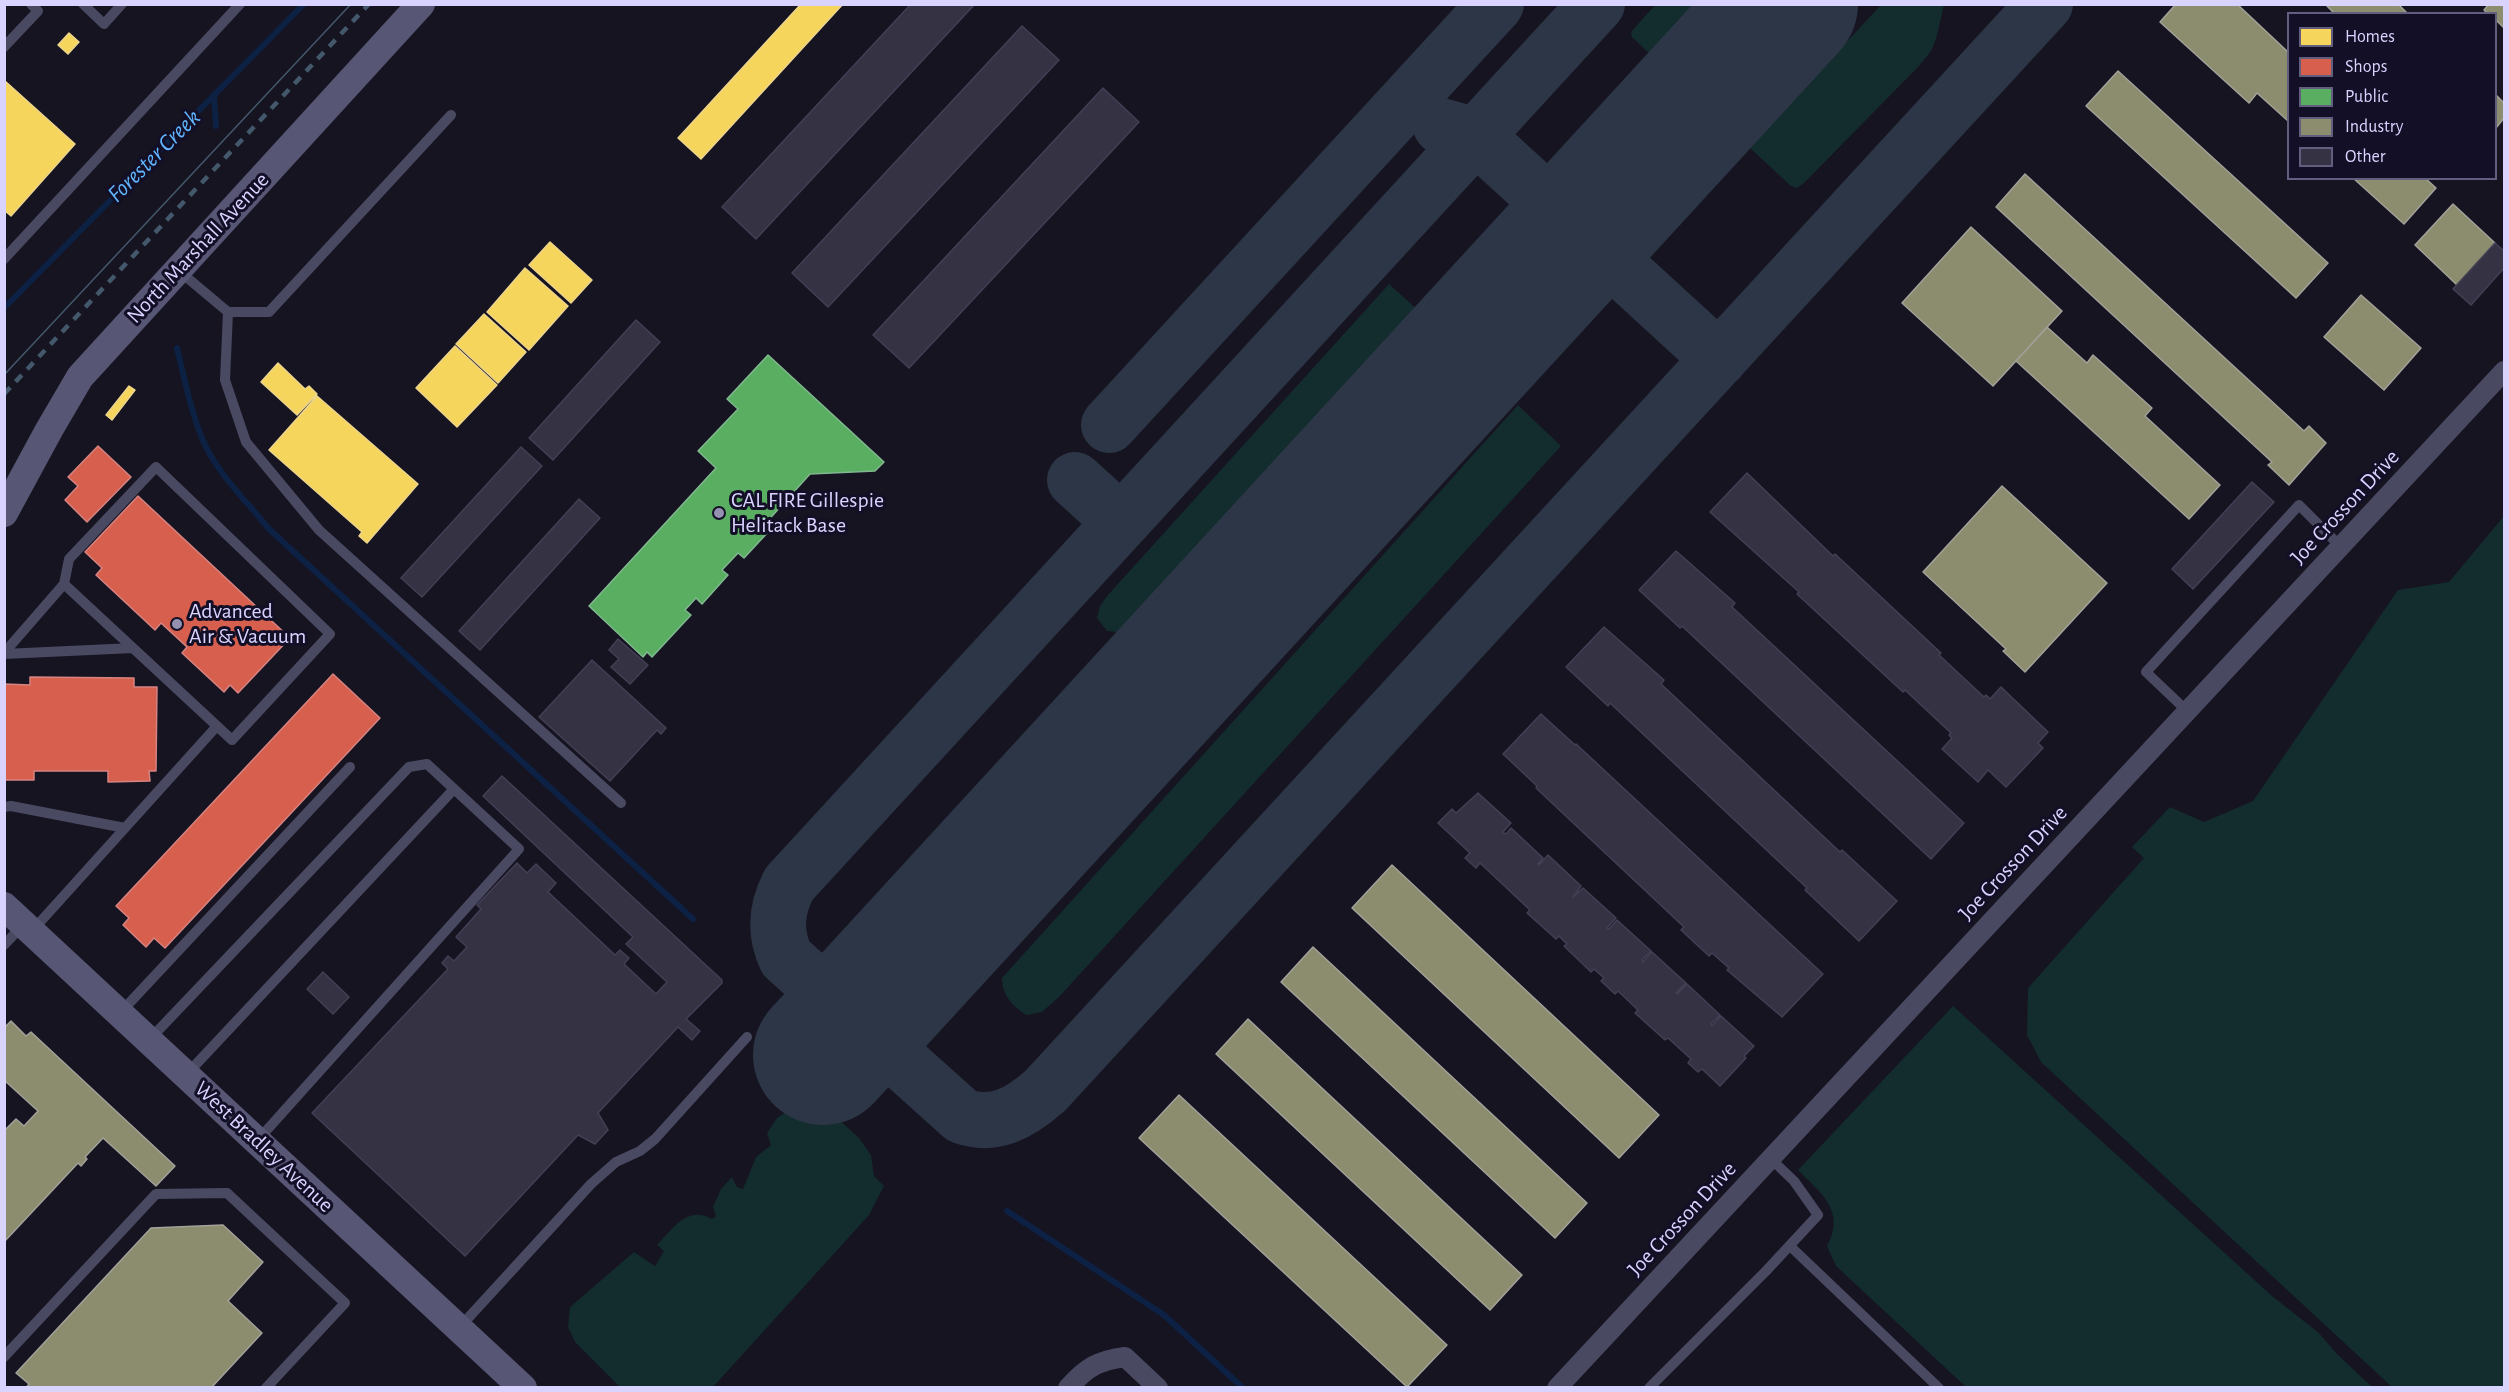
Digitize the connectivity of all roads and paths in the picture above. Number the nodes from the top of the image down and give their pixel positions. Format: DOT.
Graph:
graph roads {
  1 [pos="31,4"];
  2 [pos="83,4"];
  3 [pos="122,4"];
  4 [pos="240,4"];
  5 [pos="421,4"];
  6 [pos="4,47"];
  7 [pos="451,115"];
  8 [pos="4,259"];
  9 [pos="178,270"];
  10 [pos="228,312"];
  11 [pos="2505,371"];
  12 [pos="4,513"];
  13 [pos="2341,547"];
  14 [pos="64,584"];
  15 [pos="133,648"];
  16 [pos="4,653"];
  17 [pos="2187,711"];
  18 [pos="217,726"];
  19 [pos="350,767"];
  20 [pos="454,789"];
  21 [pos="621,803"];
  22 [pos="4,807"];
  23 [pos="125,828"];
  24 [pos="20,920"];
  25 [pos="4,945"];
  26 [pos="119,1013"];
  27 [pos="747,1037"];
  28 [pos="149,1040"];
  29 [pos="186,1075"];
  30 [pos="257,1141"];
  31 [pos="1771,1159"];
  32 [pos="1790,1246"];
  33 [pos="459,1328"];
  34 [pos="4,1357"];
  35 [pos="1567,1384"];
  36 [pos="519,1386"];
  37 [pos="266,1388"];
  38 [pos="1068,1388"];
  39 [pos="1158,1388"];
  40 [pos="1649,1388"];
  41 [pos="1939,1388"];
  1 -- 6 [label="lane"];
  2 -- 3 [label="lane"];
  4 -- 8 [label="lane"];
  5 -- 9 [label="main road, North Marshall Avenue"];
  7 -- 10 [label="lane"];
  9 -- 10 [label="lane"];
  9 -- 12 [label="main road, North Marshall Avenue"];
  10 -- 21 [label="lane"];
  11 -- 13 [label="street, Joe Crosson Drive"];
  13 -- 17 [label="street, Joe Crosson Drive"];
  13 -- 17 [label="lane"];
  14 -- 15 [label="lane"];
  14 -- 16 [label="lane"];
  14 -- 18 [label="lane"];
  15 -- 16 [label="lane"];
  15 -- 18 [label="lane"];
  17 -- 31 [label="street, Joe Crosson Drive"];
  18 -- 23 [label="lane"];
  19 -- 26 [label="lane"];
  20 -- 28 [label="lane"];
  20 -- 29 [label="lane"];
  20 -- 30 [label="lane"];
  22 -- 23 [label="lane"];
  23 -- 24 [label="lane"];
  24 -- 25 [label="lane"];
  24 -- 26 [label="main road, West Bradley Avenue"];
  26 -- 28 [label="main road, West Bradley Avenue"];
  27 -- 33 [label="lane"];
  28 -- 29 [label="main road, West Bradley Avenue"];
  29 -- 30 [label="main road, West Bradley Avenue"];
  30 -- 33 [label="main road, West Bradley Avenue"];
  31 -- 32 [label="lane"];
  31 -- 35 [label="street, Joe Crosson Drive"];
  32 -- 40 [label="lane"];
  32 -- 41 [label="lane"];
  33 -- 36 [label="main road, West Bradley Avenue"];
  34 -- 37 [label="lane"];
  38 -- 39 [label="street"];
}
